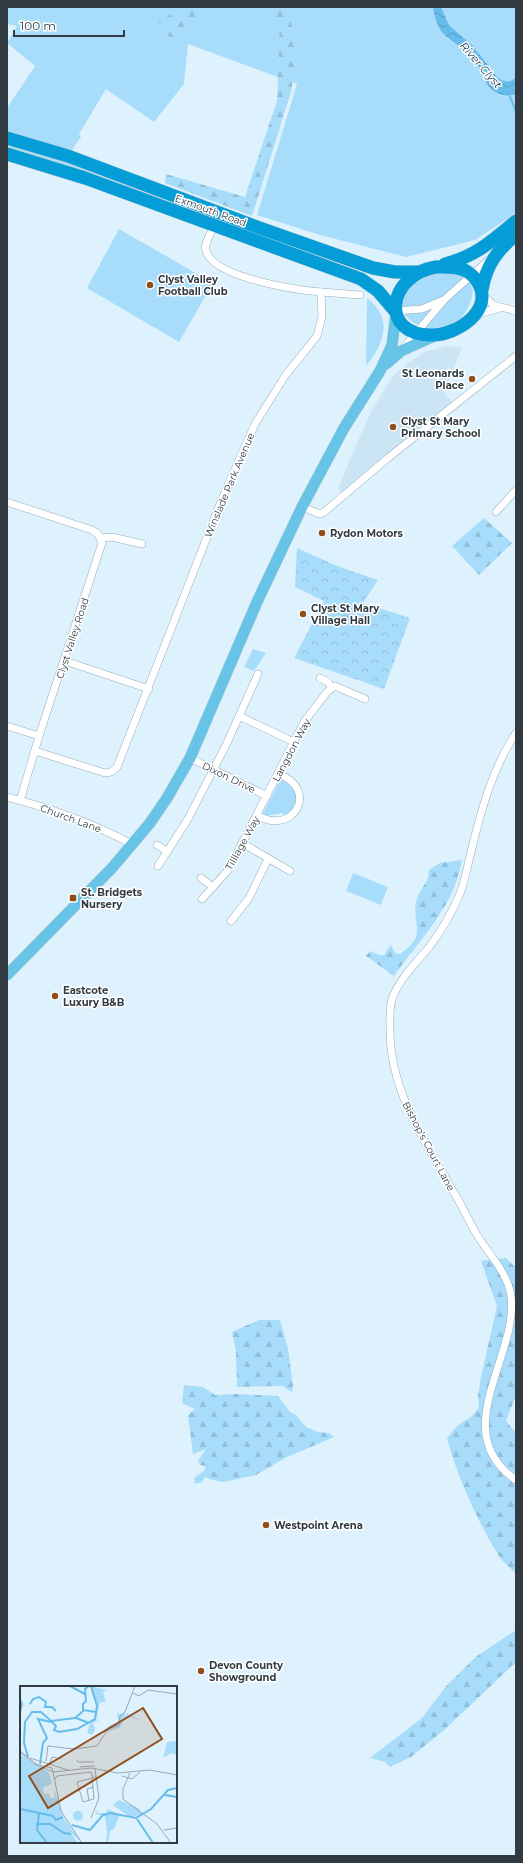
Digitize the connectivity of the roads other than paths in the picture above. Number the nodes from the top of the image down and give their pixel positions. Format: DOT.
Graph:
graph roads {
  1 [pos="7,138"];
  2 [pos="7,154"];
  3 [pos="219,213"];
  4 [pos="516,221"];
  5 [pos="214,226"];
  6 [pos="516,235"];
  7 [pos="496,254"];
  8 [pos="436,267"];
  9 [pos="418,272"];
  10 [pos="471,274"];
  11 [pos="482,291"];
  12 [pos="321,292"];
  13 [pos="360,294"];
  14 [pos="445,299"];
  15 [pos="500,308"];
  16 [pos="516,311"];
  17 [pos="395,313"];
  18 [pos="474,316"];
  19 [pos="417,333"];
  20 [pos="437,335"];
  21 [pos="400,351"];
  22 [pos="516,356"];
  23 [pos="380,371"];
  24 [pos="516,490"];
  25 [pos="7,502"];
  26 [pos="302,507"];
  27 [pos="496,512"];
  28 [pos="101,538"];
  29 [pos="142,544"];
  30 [pos="65,661"];
  31 [pos="258,674"];
  32 [pos="320,678"];
  33 [pos="332,687"];
  34 [pos="149,689"];
  35 [pos="364,699"];
  36 [pos="239,716"];
  37 [pos="7,726"];
  38 [pos="516,733"];
  39 [pos="39,736"];
  40 [pos="294,742"];
  41 [pos="35,751"];
  42 [pos="190,758"];
  43 [pos="212,770"];
  44 [pos="279,774"];
  45 [pos="267,796"];
  46 [pos="7,797"];
  47 [pos="20,800"];
  48 [pos="257,815"];
  49 [pos="132,844"];
  50 [pos="242,844"];
  51 [pos="157,845"];
  52 [pos="168,851"];
  53 [pos="268,859"];
  54 [pos="158,866"];
  55 [pos="290,871"];
  56 [pos="201,878"];
  57 [pos="213,887"];
  58 [pos="202,900"];
  59 [pos="231,920"];
  60 [pos="7,976"];
  61 [pos="516,1480"];
  1 -- 3 [label="highway, Exmouth Road"];
  2 -- 5 [label="highway, Exmouth Road"];
  3 -- 5 [label="street"];
  3 -- 9 [label="highway, Exmouth Road"];
  4 -- 8 [label="highway"];
  5 -- 12 [label="street"];
  5 -- 17 [label="highway, Exmouth Road"];
  6 -- 7 [label="highway"];
  7 -- 10 [label="street"];
  7 -- 11 [label="highway"];
  8 -- 9 [label="highway"];
  8 -- 10 [label="highway"];
  9 -- 17 [label="highway"];
  10 -- 11 [label="highway"];
  10 -- 14 [label="street"];
  11 -- 15 [label="street"];
  11 -- 18 [label="highway"];
  12 -- 13 [label="street"];
  12 -- 34 [label="street, Winslade Park Avenue"];
  14 -- 17 [label="street"];
  14 -- 19 [label="street"];
  15 -- 16 [label="street"];
  15 -- 18 [label="street"];
  17 -- 19 [label="highway, Exmouth Road"];
  17 -- 23 [label="main road"];
  18 -- 20 [label="highway"];
  19 -- 20 [label="highway"];
  19 -- 21 [label="street"];
  20 -- 21 [label="main road"];
  21 -- 23 [label="main road"];
  22 -- 26 [label="street"];
  23 -- 26 [label="main road"];
  24 -- 27 [label="street"];
  25 -- 28 [label="street"];
  26 -- 42 [label="main road"];
  28 -- 29 [label="street"];
  28 -- 30 [label="street, Clyst Valley Road"];
  30 -- 34 [label="street"];
  30 -- 39 [label="street, Clyst Valley Road"];
  31 -- 36 [label="street"];
  32 -- 33 [label="street"];
  33 -- 35 [label="street"];
  33 -- 40 [label="street, Langdon Way"];
  34 -- 41 [label="street, Winslade Park Avenue"];
  36 -- 40 [label="street"];
  36 -- 43 [label="street"];
  37 -- 39 [label="street"];
  38 -- 61 [label="street, Bishop's Court Lane"];
  39 -- 41 [label="street, Clyst Valley Road"];
  40 -- 44 [label="street, Langdon Way"];
  41 -- 47 [label="street, Clyst Valley Road"];
  42 -- 43 [label="street, Dixon Drive"];
  42 -- 49 [label="main road"];
  43 -- 45 [label="street, Dixon Drive"];
  43 -- 52 [label="street"];
  44 -- 45 [label="street, Langdon Way"];
  44 -- 48 [label="street"];
  45 -- 48 [label="street, Tilllage Way"];
  46 -- 47 [label="street, Church Lane"];
  47 -- 49 [label="street, Church Lane"];
  48 -- 50 [label="street, Tilllage Way"];
  49 -- 60 [label="main road"];
  50 -- 53 [label="street"];
  50 -- 57 [label="street, Tilllage Way"];
  51 -- 52 [label="street"];
  52 -- 54 [label="street"];
  53 -- 55 [label="street"];
  53 -- 59 [label="street"];
  56 -- 57 [label="street"];
  57 -- 58 [label="street, Tilllage Way"];
}
